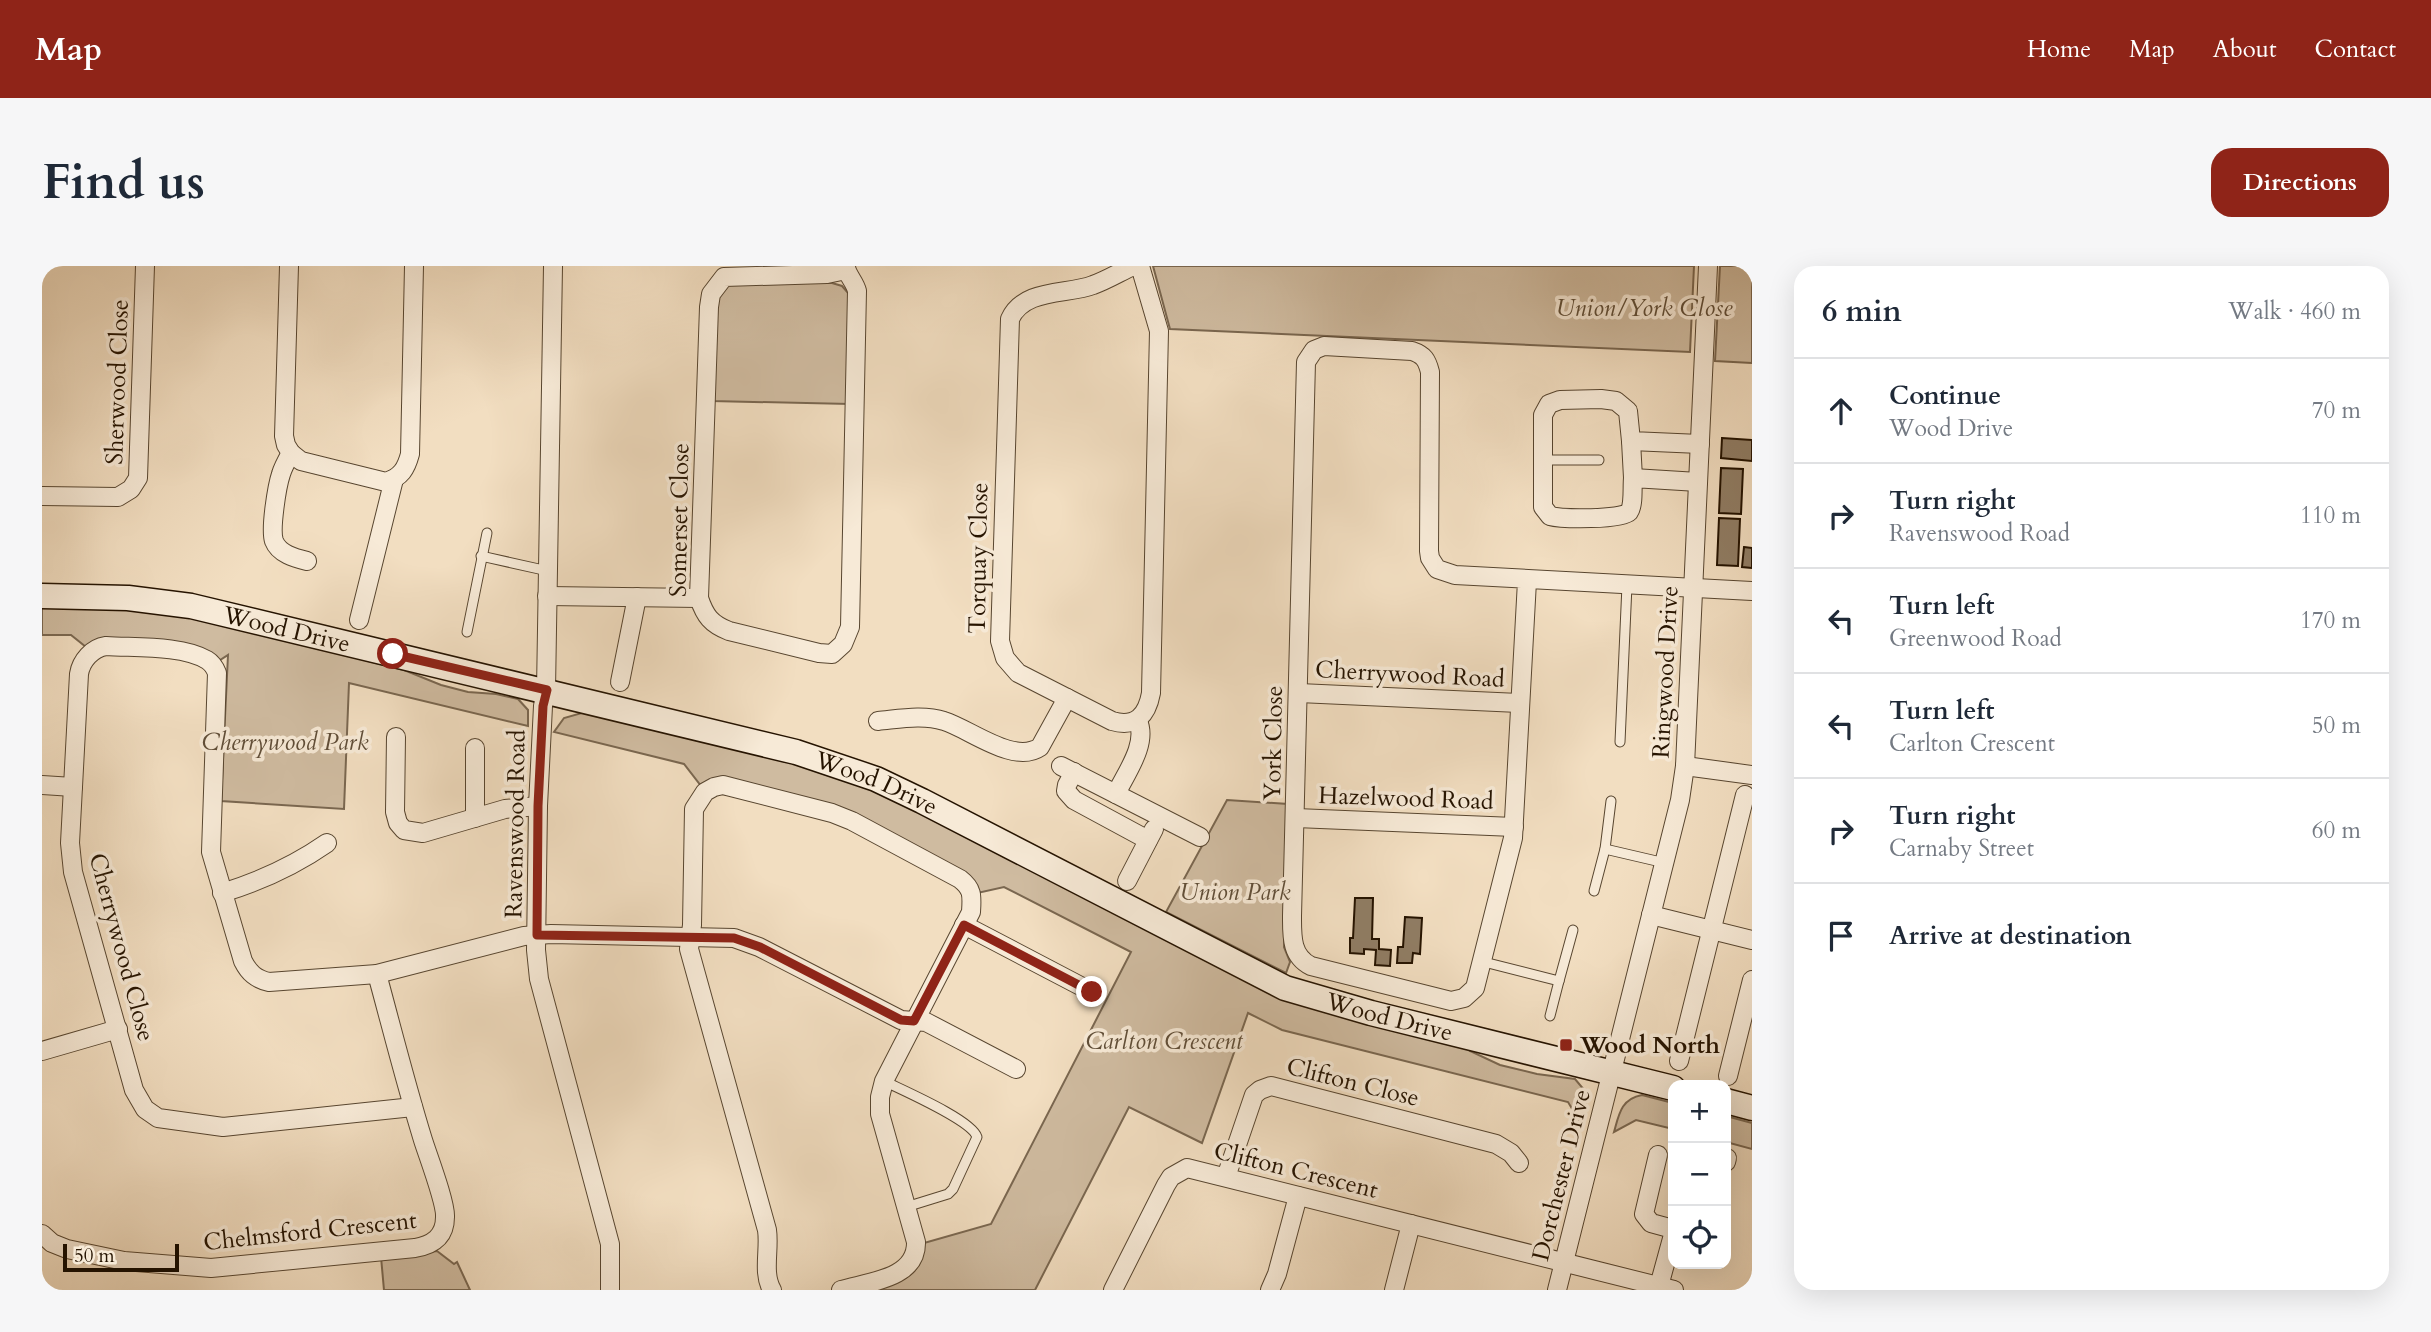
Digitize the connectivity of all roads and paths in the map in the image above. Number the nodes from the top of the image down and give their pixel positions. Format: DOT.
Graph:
graph roads {
  1 [pos="145,266"];
  2 [pos="289,266"];
  3 [pos="414,266"];
  4 [pos="553,266"];
  5 [pos="1133,266"];
  6 [pos="1140,266"];
  7 [pos="1708,266"];
  8 [pos="846,268"];
  9 [pos="1631,441"];
  10 [pos="1700,444"];
  11 [pos="290,453"];
  12 [pos="1542,460"];
  13 [pos="1599,460"];
  14 [pos="1633,478"];
  15 [pos="394,479"];
  16 [pos="1698,482"];
  17 [pos="42,496"];
  18 [pos="487,533"];
  19 [pos="481,556"];
  20 [pos="307,561"];
  21 [pos="548,571"];
  22 [pos="1527,581"];
  23 [pos="1627,584"];
  24 [pos="1694,587"];
  25 [pos="1752,591"];
  26 [pos="42,596"];
  27 [pos="547,596"];
  28 [pos="637,597"];
  29 [pos="699,598"];
  30 [pos="359,620"];
  31 [pos="467,632"];
  32 [pos="620,682"];
  33 [pos="547,690"];
  34 [pos="1299,694"];
  35 [pos="1067,698"];
  36 [pos="1519,703"];
  37 [pos="878,721"];
  38 [pos="1138,721"];
  39 [pos="396,737"];
  40 [pos="1620,742"];
  41 [pos="475,748"];
  42 [pos="1685,766"];
  43 [pos="1752,775"];
  44 [pos="42,785"];
  45 [pos="73,787"];
  46 [pos="1116,794"];
  47 [pos="1745,795"];
  48 [pos="1612,801"];
  49 [pos="538,806"];
  50 [pos="1160,817"];
  51 [pos="475,818"];
  52 [pos="1296,818"];
  53 [pos="1514,827"];
  54 [pos="1200,837"];
  55 [pos="1148,840"];
  56 [pos="327,843"];
  57 [pos="1605,849"];
  58 [pos="1664,863"];
  59 [pos="1127,881"];
  60 [pos="1594,891"];
  61 [pos="222,892"];
  62 [pos="1651,915"];
  63 [pos="964,925"];
  64 [pos="1573,930"];
  65 [pos="1711,930"];
  66 [pos="537,935"];
  67 [pos="690,936"];
  68 [pos="1752,940"];
  69 [pos="1483,962"];
  70 [pos="377,974"];
  71 [pos="1752,980"];
  72 [pos="1559,981"];
  73 [pos="1092,992"];
  74 [pos="1550,1016"];
  75 [pos="914,1021"];
  76 [pos="118,1029"];
  77 [pos="42,1051"];
  78 [pos="1679,1061"];
  79 [pos="1016,1069"];
  80 [pos="1611,1072"];
  81 [pos="1728,1076"];
  82 [pos="884,1081"];
  83 [pos="1668,1087"];
  84 [pos="1731,1102"];
  85 [pos="413,1107"];
  86 [pos="1752,1108"];
  87 [pos="1658,1155"];
  88 [pos="1519,1163"];
  89 [pos="1226,1177"];
  90 [pos="1298,1196"];
  91 [pos="906,1207"];
  92 [pos="1411,1224"];
  93 [pos="1668,1228"];
  94 [pos="42,1234"];
  95 [pos="1564,1263"];
  96 [pos="1669,1269"];
  97 [pos="1667,1288"];
  98 [pos="610,1290"];
  99 [pos="772,1290"];
  100 [pos="841,1290"];
  101 [pos="1113,1290"];
  102 [pos="1270,1290"];
  103 [pos="1394,1290"];
  104 [pos="1557,1290"];
  1 -- 17 [label="street, Sherwood Close"];
  2 -- 11 [label="street"];
  3 -- 15 [label="street"];
  4 -- 21 [label="street, Ravenswood Road"];
  5 -- 35 [label="street, Torquay Close"];
  6 -- 38 [label="street"];
  7 -- 10 [label="street, Ringwood Drive"];
  8 -- 29 [label="street, Somerset Close"];
  8 -- 29 [label="street, Somerset Close"];
  9 -- 10 [label="street"];
  9 -- 12 [label="street"];
  9 -- 14 [label="street"];
  10 -- 16 [label="street, Ringwood Drive"];
  11 -- 15 [label="street"];
  11 -- 20 [label="street"];
  12 -- 13 [label="lane"];
  12 -- 14 [label="street"];
  14 -- 16 [label="street"];
  15 -- 30 [label="street"];
  16 -- 24 [label="street, Ringwood Drive"];
  18 -- 19 [label="lane"];
  19 -- 21 [label="lane"];
  19 -- 31 [label="lane"];
  21 -- 27 [label="street, Ravenswood Road"];
  22 -- 23 [label="street, York Close"];
  22 -- 34 [label="street, York Close"];
  22 -- 36 [label="street, York Close"];
  23 -- 24 [label="street, York Close"];
  23 -- 40 [label="lane"];
  24 -- 25 [label="street, York Close"];
  24 -- 42 [label="street, Ringwood Drive"];
  26 -- 33 [label="street, Wood Drive"];
  27 -- 28 [label="street"];
  27 -- 33 [label="street, Ravenswood Road"];
  28 -- 29 [label="street"];
  28 -- 32 [label="street"];
  33 -- 49 [label="street, Ravenswood Road"];
  33 -- 80 [label="street, Wood Drive"];
  34 -- 36 [label="street, Cherrywood Road"];
  34 -- 52 [label="street, York Close"];
  35 -- 37 [label="street"];
  35 -- 38 [label="street, Torquay Close"];
  36 -- 53 [label="street, York Close"];
  38 -- 46 [label="street"];
  39 -- 51 [label="street"];
  41 -- 51 [label="street"];
  42 -- 43 [label="street"];
  42 -- 58 [label="street, Ringwood Drive"];
  44 -- 45 [label="street"];
  45 -- 61 [label="street, Cherrywood Close"];
  45 -- 76 [label="street, Cherrywood Close"];
  46 -- 50 [label="street"];
  46 -- 55 [label="street"];
  47 -- 65 [label="street"];
  48 -- 57 [label="lane"];
  49 -- 51 [label="street"];
  49 -- 66 [label="street, Ravenswood Road"];
  50 -- 54 [label="street"];
  50 -- 55 [label="street"];
  52 -- 53 [label="street, Hazelwood Road"];
  52 -- 69 [label="street, York Close"];
  53 -- 69 [label="street, York Close"];
  55 -- 59 [label="street"];
  56 -- 61 [label="street"];
  57 -- 58 [label="lane"];
  57 -- 60 [label="lane"];
  58 -- 62 [label="street, Ringwood Drive"];
  61 -- 70 [label="street, Cherrywood Close"];
  62 -- 65 [label="street"];
  62 -- 80 [label="street, Ringwood Drive"];
  63 -- 67 [label="street"];
  63 -- 73 [label="street"];
  63 -- 75 [label="street"];
  64 -- 72 [label="lane"];
  65 -- 68 [label="street"];
  65 -- 78 [label="street"];
  66 -- 67 [label="street"];
  66 -- 70 [label="street"];
  66 -- 98 [label="street, Ravenswood Road"];
  67 -- 75 [label="street"];
  67 -- 99 [label="street"];
  69 -- 72 [label="lane"];
  70 -- 85 [label="street, Chelmsford Crescent"];
  71 -- 81 [label="street"];
  72 -- 74 [label="lane"];
  75 -- 79 [label="street"];
  75 -- 82 [label="street"];
  76 -- 77 [label="street"];
  76 -- 85 [label="street, Cherrywood Close"];
  80 -- 83 [label="street, Wood Drive"];
  80 -- 95 [label="street, Dorchester Drive"];
  82 -- 91 [label="street"];
  82 -- 91 [label="lane"];
  84 -- 86 [label="street"];
  85 -- 94 [label="street, Chelmsford Crescent"];
  87 -- 93 [label="street"];
  88 -- 89 [label="street, Clifton Close"];
  89 -- 90 [label="street, Clifton Crescent"];
  89 -- 101 [label="street, Clifton Crescent"];
  90 -- 92 [label="street, Clifton Crescent"];
  90 -- 102 [label="street"];
  91 -- 100 [label="street"];
  92 -- 95 [label="street, Clifton Crescent"];
  92 -- 103 [label="street"];
  95 -- 97 [label="street, Clifton Crescent"];
  95 -- 104 [label="street, Dorchester Drive"];
  96 -- 97 [label="street"];
}
